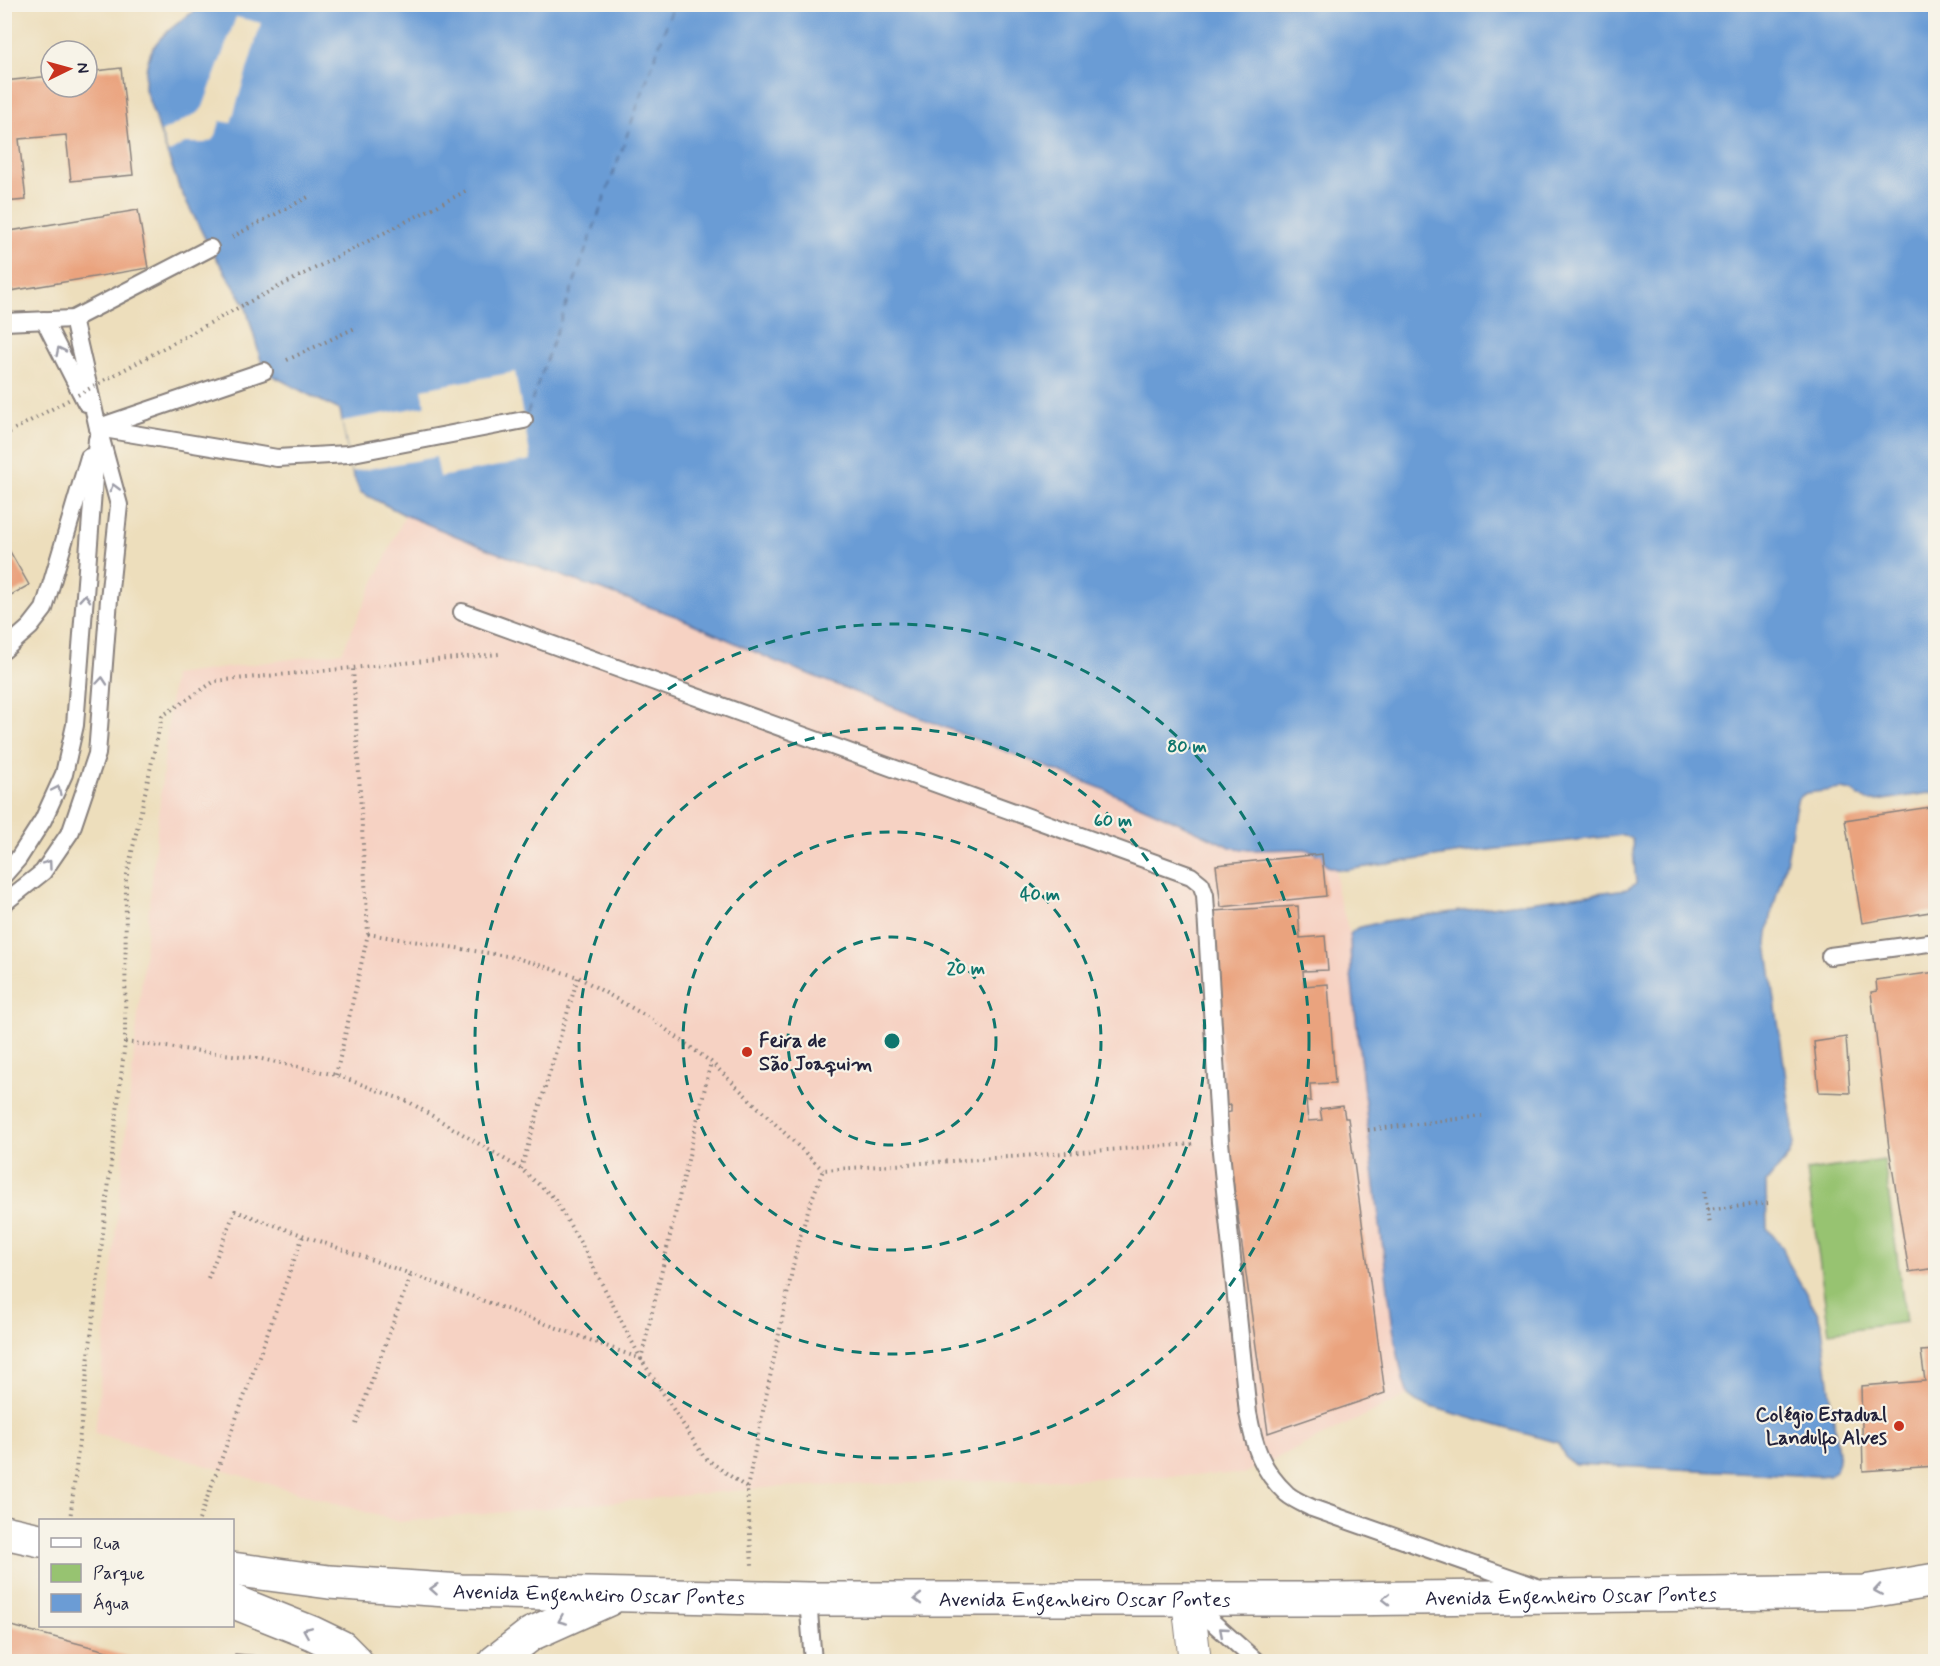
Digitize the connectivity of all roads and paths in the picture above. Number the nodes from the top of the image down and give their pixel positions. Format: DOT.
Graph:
graph roads {
  1 [pos="466,191"];
  2 [pos="310,196"];
  3 [pos="210,248"];
  4 [pos="73,319"];
  5 [pos="44,320"];
  6 [pos="4,322"];
  7 [pos="355,328"];
  8 [pos="264,371"];
  9 [pos="524,420"];
  10 [pos="98,428"];
  11 [pos="4,435"];
  12 [pos="462,612"];
  13 [pos="4,650"];
  14 [pos="504,654"];
  15 [pos="353,668"];
  16 [pos="4,875"];
  17 [pos="4,903"];
  18 [pos="368,934"];
  19 [pos="1935,942"];
  20 [pos="1830,956"];
  21 [pos="578,977"];
  22 [pos="125,1042"];
  23 [pos="711,1062"];
  24 [pos="336,1075"];
  25 [pos="1482,1116"];
  26 [pos="1368,1130"];
  27 [pos="1220,1142"];
  28 [pos="521,1169"];
  29 [pos="823,1170"];
  30 [pos="1704,1191"];
  31 [pos="1768,1203"];
  32 [pos="1707,1210"];
  33 [pos="1709,1226"];
  34 [pos="303,1236"];
  35 [pos="411,1274"];
  36 [pos="208,1278"];
  37 [pos="641,1359"];
  38 [pos="356,1424"];
  39 [pos="747,1488"];
  40 [pos="70,1519"];
  41 [pos="200,1519"];
  42 [pos="4,1532"];
  43 [pos="39,1539"];
  44 [pos="234,1569"];
  45 [pos="1935,1580"];
  46 [pos="616,1596"];
  47 [pos="1563,1596"];
  48 [pos="754,1599"];
  49 [pos="808,1599"];
  50 [pos="1188,1600"];
  51 [pos="234,1602"];
  52 [pos="356,1662"];
  53 [pos="495,1662"];
  54 [pos="813,1662"];
  55 [pos="1195,1662"];
  56 [pos="1257,1662"];
  1 -- 11 [label="path, bridge"];
  2 -- 3 [label="path"];
  3 -- 4 [label="lane"];
  4 -- 5 [label="lane"];
  4 -- 10 [label="lane"];
  5 -- 6 [label="lane"];
  10 -- 5 [label="lane, one-way"];
  7 -- 8 [label="path"];
  8 -- 10 [label="lane"];
  9 -- 10 [label="lane"];
  10 -- 13 [label="lane"];
  16 -- 10 [label="lane, one-way"];
  17 -- 10 [label="lane, one-way"];
  12 -- 27 [label="lane"];
  14 -- 15 [label="path"];
  15 -- 18 [label="path"];
  15 -- 22 [label="path"];
  18 -- 21 [label="path"];
  18 -- 24 [label="path"];
  19 -- 20 [label="lane"];
  21 -- 23 [label="path"];
  21 -- 28 [label="path"];
  22 -- 24 [label="path"];
  22 -- 40 [label="path"];
  23 -- 29 [label="path"];
  23 -- 37 [label="path"];
  24 -- 28 [label="path"];
  25 -- 26 [label="path"];
  27 -- 29 [label="path"];
  27 -- 47 [label="lane"];
  28 -- 37 [label="path"];
  29 -- 39 [label="path"];
  30 -- 32 [label="path"];
  31 -- 32 [label="path"];
  32 -- 33 [label="path"];
  34 -- 35 [label="path"];
  34 -- 36 [label="path"];
  34 -- 41 [label="path"];
  35 -- 37 [label="path"];
  35 -- 38 [label="path"];
  37 -- 39 [label="path"];
  39 -- 48 [label="path"];
  42 -- 43 [label="main road"];
  46 -- 44 [label="main road, Avenida Engenheiro Oscar Pontes, one-way"];
  45 -- 47 [label="main road, Avenida Engenheiro Oscar Pontes, one-way"];
  46 -- 48 [label="main road, Avenida Engenheiro Oscar Pontes"];
  46 -- 53 [label="main road, one-way"];
  47 -- 50 [label="main road, Avenida Engenheiro Oscar Pontes, one-way"];
  48 -- 49 [label="main road, Avenida Engenheiro Oscar Pontes"];
  50 -- 49 [label="main road, Avenida Engenheiro Oscar Pontes, one-way"];
  49 -- 54 [label="lane"];
  50 -- 55 [label="street"];
  56 -- 50 [label="lane, one-way"];
  52 -- 51 [label="main road, one-way"];
}
